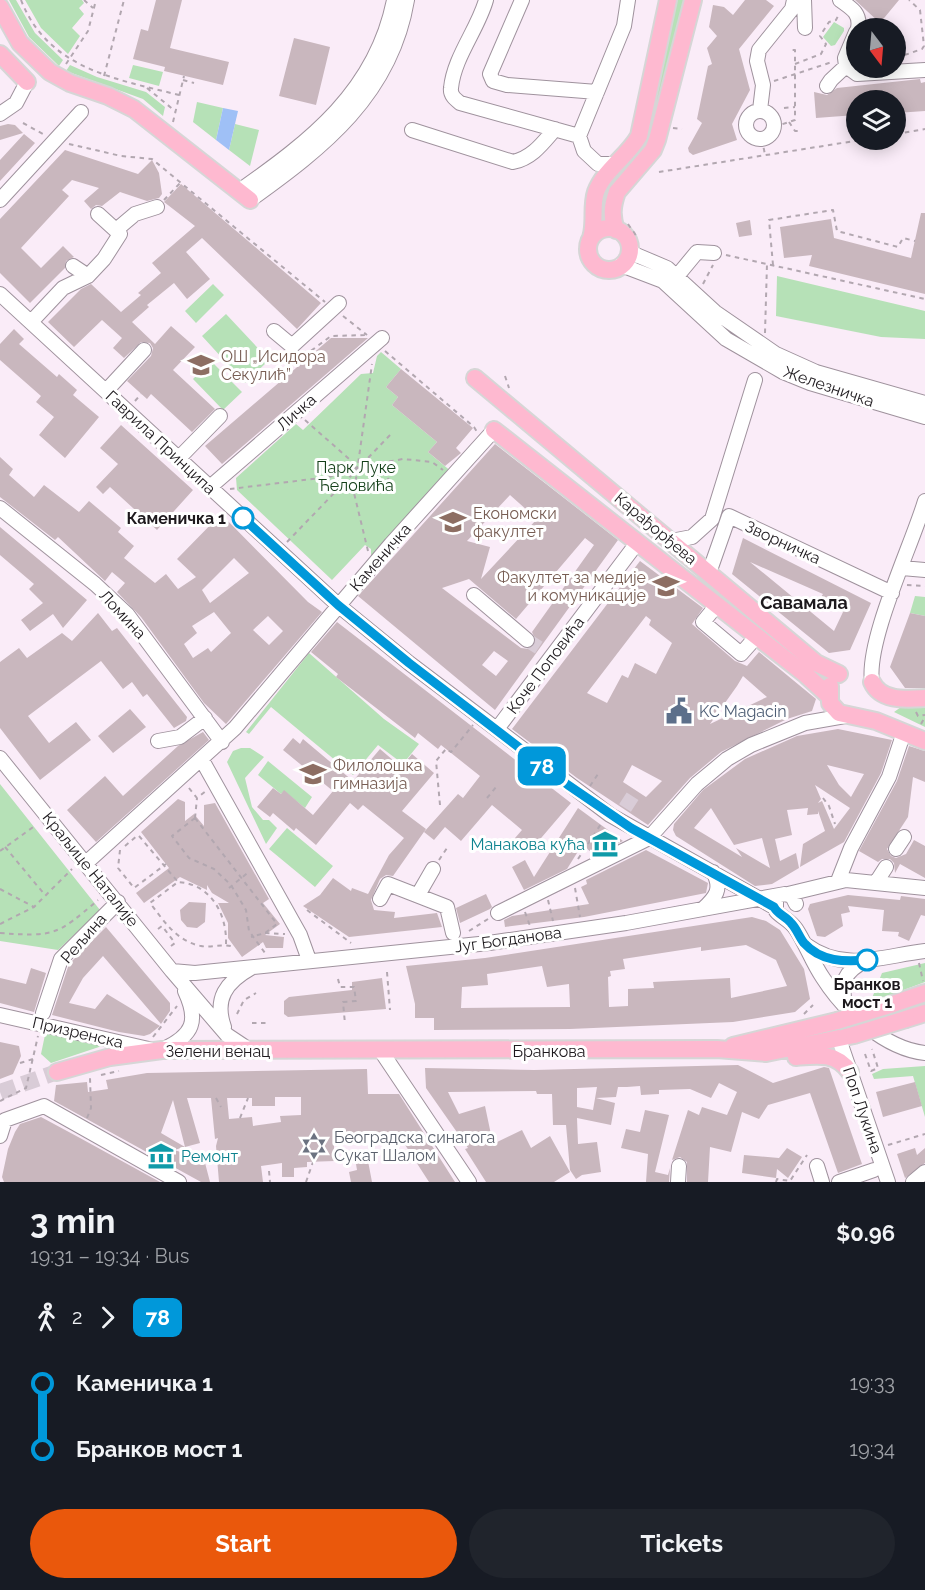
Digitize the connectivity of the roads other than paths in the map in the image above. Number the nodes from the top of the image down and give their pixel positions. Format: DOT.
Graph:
graph roads {
  1 [pos="394,0"];
  2 [pos="407,0"];
  3 [pos="486,0"];
  4 [pos="522,0"];
  5 [pos="628,0"];
  6 [pos="668,0"];
  7 [pos="693,0"];
  8 [pos="794,0"];
  9 [pos="804,0"];
  10 [pos="840,5"];
  11 [pos="0,7"];
  12 [pos="859,18"];
  13 [pos="805,28"];
  14 [pos="0,54"];
  15 [pos="846,62"];
  16 [pos="925,70"];
  17 [pos="906,71"];
  18 [pos="27,82"];
  19 [pos="827,86"];
  20 [pos="597,92"];
  21 [pos="760,110"];
  22 [pos="81,112"];
  23 [pos="0,114"];
  24 [pos="555,129"];
  25 [pos="412,130"];
  26 [pos="579,136"];
  27 [pos="616,164"];
  28 [pos="245,196"];
  29 [pos="0,200"];
  30 [pos="157,207"];
  31 [pos="98,214"];
  32 [pos="117,230"];
  33 [pos="616,230"];
  34 [pos="591,238"];
  35 [pos="629,248"];
  36 [pos="716,253"];
  37 [pos="621,265"];
  38 [pos="73,266"];
  39 [pos="88,276"];
  40 [pos="683,280"];
  41 [pos="0,294"];
  42 [pos="336,306"];
  43 [pos="31,322"];
  44 [pos="274,332"];
  45 [pos="376,340"];
  46 [pos="144,350"];
  47 [pos="475,378"];
  48 [pos="755,380"];
  49 [pos="106,391"];
  50 [pos="925,403"];
  51 [pos="220,416"];
  52 [pos="925,417"];
  53 [pos="482,437"];
  54 [pos="178,458"];
  55 [pos="455,461"];
  56 [pos="214,490"];
  57 [pos="925,501"];
  58 [pos="0,508"];
  59 [pos="671,541"];
  60 [pos="637,543"];
  61 [pos="902,568"];
  62 [pos="925,570"];
  63 [pos="709,573"];
  64 [pos="894,589"];
  65 [pos="474,595"];
  66 [pos="338,605"];
  67 [pos="717,605"];
  68 [pos="757,636"];
  69 [pos="527,640"];
  70 [pos="874,685"];
  71 [pos="829,696"];
  72 [pos="925,698"];
  73 [pos="850,717"];
  74 [pos="205,718"];
  75 [pos="924,725"];
  76 [pos="910,727"];
  77 [pos="497,729"];
  78 [pos="158,741"];
  79 [pos="222,742"];
  80 [pos="0,758"];
  81 [pos="202,760"];
  82 [pos="904,837"];
  83 [pos="649,838"];
  84 [pos="896,849"];
  85 [pos="86,864"];
  86 [pos="886,867"];
  87 [pos="433,869"];
  88 [pos="713,872"];
  89 [pos="838,881"];
  90 [pos="877,881"];
  91 [pos="925,888"];
  92 [pos="418,896"];
  93 [pos="380,899"];
  94 [pos="760,900"];
  95 [pos="118,902"];
  96 [pos="787,908"];
  97 [pos="702,909"];
  98 [pos="492,916"];
  99 [pos="453,933"];
  100 [pos="804,944"];
  101 [pos="922,956"];
  102 [pos="309,960"];
  103 [pos="867,960"];
  104 [pos="255,966"];
  105 [pos="177,976"];
  106 [pos="924,987"];
  107 [pos="846,1005"];
  108 [pos="925,1013"];
  109 [pos="0,1016"];
  110 [pos="41,1022"];
  111 [pos="227,1035"];
  112 [pos="846,1037"];
  113 [pos="155,1048"];
  114 [pos="717,1049"];
  115 [pos="250,1051"];
  116 [pos="381,1052"];
  117 [pos="766,1053"];
  118 [pos="925,1053"];
  119 [pos="850,1071"];
  120 [pos="57,1072"];
  121 [pos="0,1136"];
  122 [pos="679,1166"];
  123 [pos="817,1166"];
  124 [pos="873,1170"];
  125 [pos="925,1172"];
  126 [pos="179,1182"];
  127 [pos="469,1182"];
  128 [pos="678,1182"];
  129 [pos="822,1182"];
  130 [pos="839,1182"];
  131 [pos="888,1182"];
  132 [pos="913,1182"];
  1 -- 28 [label="street"];
  2 -- 28 [label="street"];
  3 -- 24 [label="street"];
  4 -- 20 [label="street"];
  5 -- 20 [label="street"];
  6 -- 27 [label="main road"];
  7 -- 33 [label="main road"];
  8 -- 21 [label="street"];
  9 -- 13 [label="street"];
  10 -- 12 [label="street"];
  11 -- 28 [label="main road"];
  14 -- 18 [label="main road"];
  15 -- 19 [label="street"];
  16 -- 17 [label="street"];
  18 -- 23 [label="street"];
  20 -- 26 [label="street"];
  21 -- 21 [label="street"];
  22 -- 29 [label="street"];
  24 -- 25 [label="street"];
  24 -- 26 [label="street"];
  26 -- 27 [label="street"];
  27 -- 34 [label="main road"];
  30 -- 32 [label="street"];
  31 -- 32 [label="street"];
  32 -- 39 [label="street"];
  33 -- 34 [label="main road"];
  33 -- 35 [label="main road"];
  34 -- 37 [label="main road"];
  35 -- 37 [label="main road"];
  35 -- 40 [label="street, Железничка"];
  36 -- 40 [label="street"];
  37 -- 52 [label="street, Железничка"];
  38 -- 39 [label="street"];
  39 -- 43 [label="street"];
  40 -- 50 [label="street, Железничка"];
  41 -- 43 [label="street, Гаврила Принципа"];
  42 -- 44 [label="street"];
  43 -- 49 [label="street, Гаврила Принципа"];
  45 -- 56 [label="street, Личка"];
  46 -- 49 [label="street"];
  47 -- 59 [label="main road, Карађорђева"];
  48 -- 59 [label="street"];
  49 -- 54 [label="street, Гаврила Принципа"];
  51 -- 54 [label="street"];
  53 -- 55 [label="street"];
  53 -- 60 [label="main road, Карађорђева"];
  53 -- 66 [label="street, Каменичка"];
  54 -- 56 [label="street, Гаврила Принципа"];
  56 -- 66 [label="street, Гаврила Принципа"];
  57 -- 61 [label="street"];
  58 -- 74 [label="street, Ломина"];
  59 -- 63 [label="main road, Карађорђева"];
  60 -- 67 [label="main road, Карађорђева"];
  60 -- 77 [label="street, Коче Поповића"];
  61 -- 62 [label="street"];
  61 -- 64 [label="street"];
  63 -- 64 [label="street, Зворничка"];
  63 -- 71 [label="main road, Карађорђева"];
  64 -- 70 [label="street"];
  65 -- 69 [label="street"];
  66 -- 77 [label="street, Гаврила Принципа"];
  66 -- 79 [label="street, Каменичка"];
  67 -- 68 [label="main road, Карађорђева"];
  67 -- 68 [label="street"];
  68 -- 71 [label="main road, Карађорђева"];
  70 -- 72 [label="main road"];
  71 -- 73 [label="main road, Карађорђева"];
  73 -- 76 [label="main road"];
  73 -- 83 [label="street"];
  74 -- 78 [label="street"];
  74 -- 79 [label="street, Ломина"];
  75 -- 76 [label="main road"];
  76 -- 89 [label="street"];
  77 -- 83 [label="street, Гаврила Принципа"];
  79 -- 81 [label="street"];
  80 -- 85 [label="street, Краљице Наталије"];
  81 -- 85 [label="street"];
  81 -- 102 [label="street"];
  82 -- 84 [label="street"];
  83 -- 88 [label="street, Гаврила Принципа"];
  83 -- 98 [label="street"];
  85 -- 95 [label="street, Краљице Наталије"];
  86 -- 90 [label="street"];
  87 -- 92 [label="street"];
  88 -- 94 [label="street, Гаврила Принципа"];
  88 -- 97 [label="street"];
  89 -- 90 [label="street"];
  89 -- 96 [label="street"];
  90 -- 91 [label="street"];
  92 -- 93 [label="street"];
  92 -- 99 [label="street"];
  94 -- 96 [label="street"];
  94 -- 97 [label="street, Југ Богданова"];
  95 -- 105 [label="street, Краљице Наталије"];
  95 -- 110 [label="street, Рељина"];
  96 -- 100 [label="street"];
  97 -- 102 [label="street, Југ Богданова"];
  100 -- 103 [label="street"];
  100 -- 107 [label="street"];
  101 -- 103 [label="street"];
  102 -- 104 [label="street, Југ Богданова"];
  103 -- 107 [label="street"];
  104 -- 105 [label="street, Југ Богданова"];
  104 -- 111 [label="street, Југ Богданова"];
  105 -- 111 [label="street, Краљице Наталије"];
  105 -- 113 [label="street, Краљице Наталије"];
  106 -- 114 [label="main road, Бранкова, bridge"];
  107 -- 118 [label="street"];
  108 -- 112 [label="main road, Бранкова, bridge"];
  109 -- 110 [label="street, Призренска"];
  110 -- 113 [label="street, Призренска"];
  111 -- 115 [label="street, Краљице Наталије"];
  112 -- 117 [label="main road, Бранкова"];
  112 -- 119 [label="street, Поп Лукина"];
  113 -- 115 [label="main road, Зелени венац"];
  113 -- 120 [label="main road, Зелени венац"];
  114 -- 116 [label="main road, Бранкова"];
  114 -- 117 [label="main road, Бранкова"];
  115 -- 116 [label="main road, Зелени венац"];
  116 -- 127 [label="street"];
  117 -- 119 [label="main road"];
  119 -- 131 [label="street, Поп Лукина"];
  121 -- 126 [label="street"];
  122 -- 128 [label="street"];
  123 -- 129 [label="street"];
  124 -- 130 [label="street"];
  125 -- 132 [label="street"];
}
